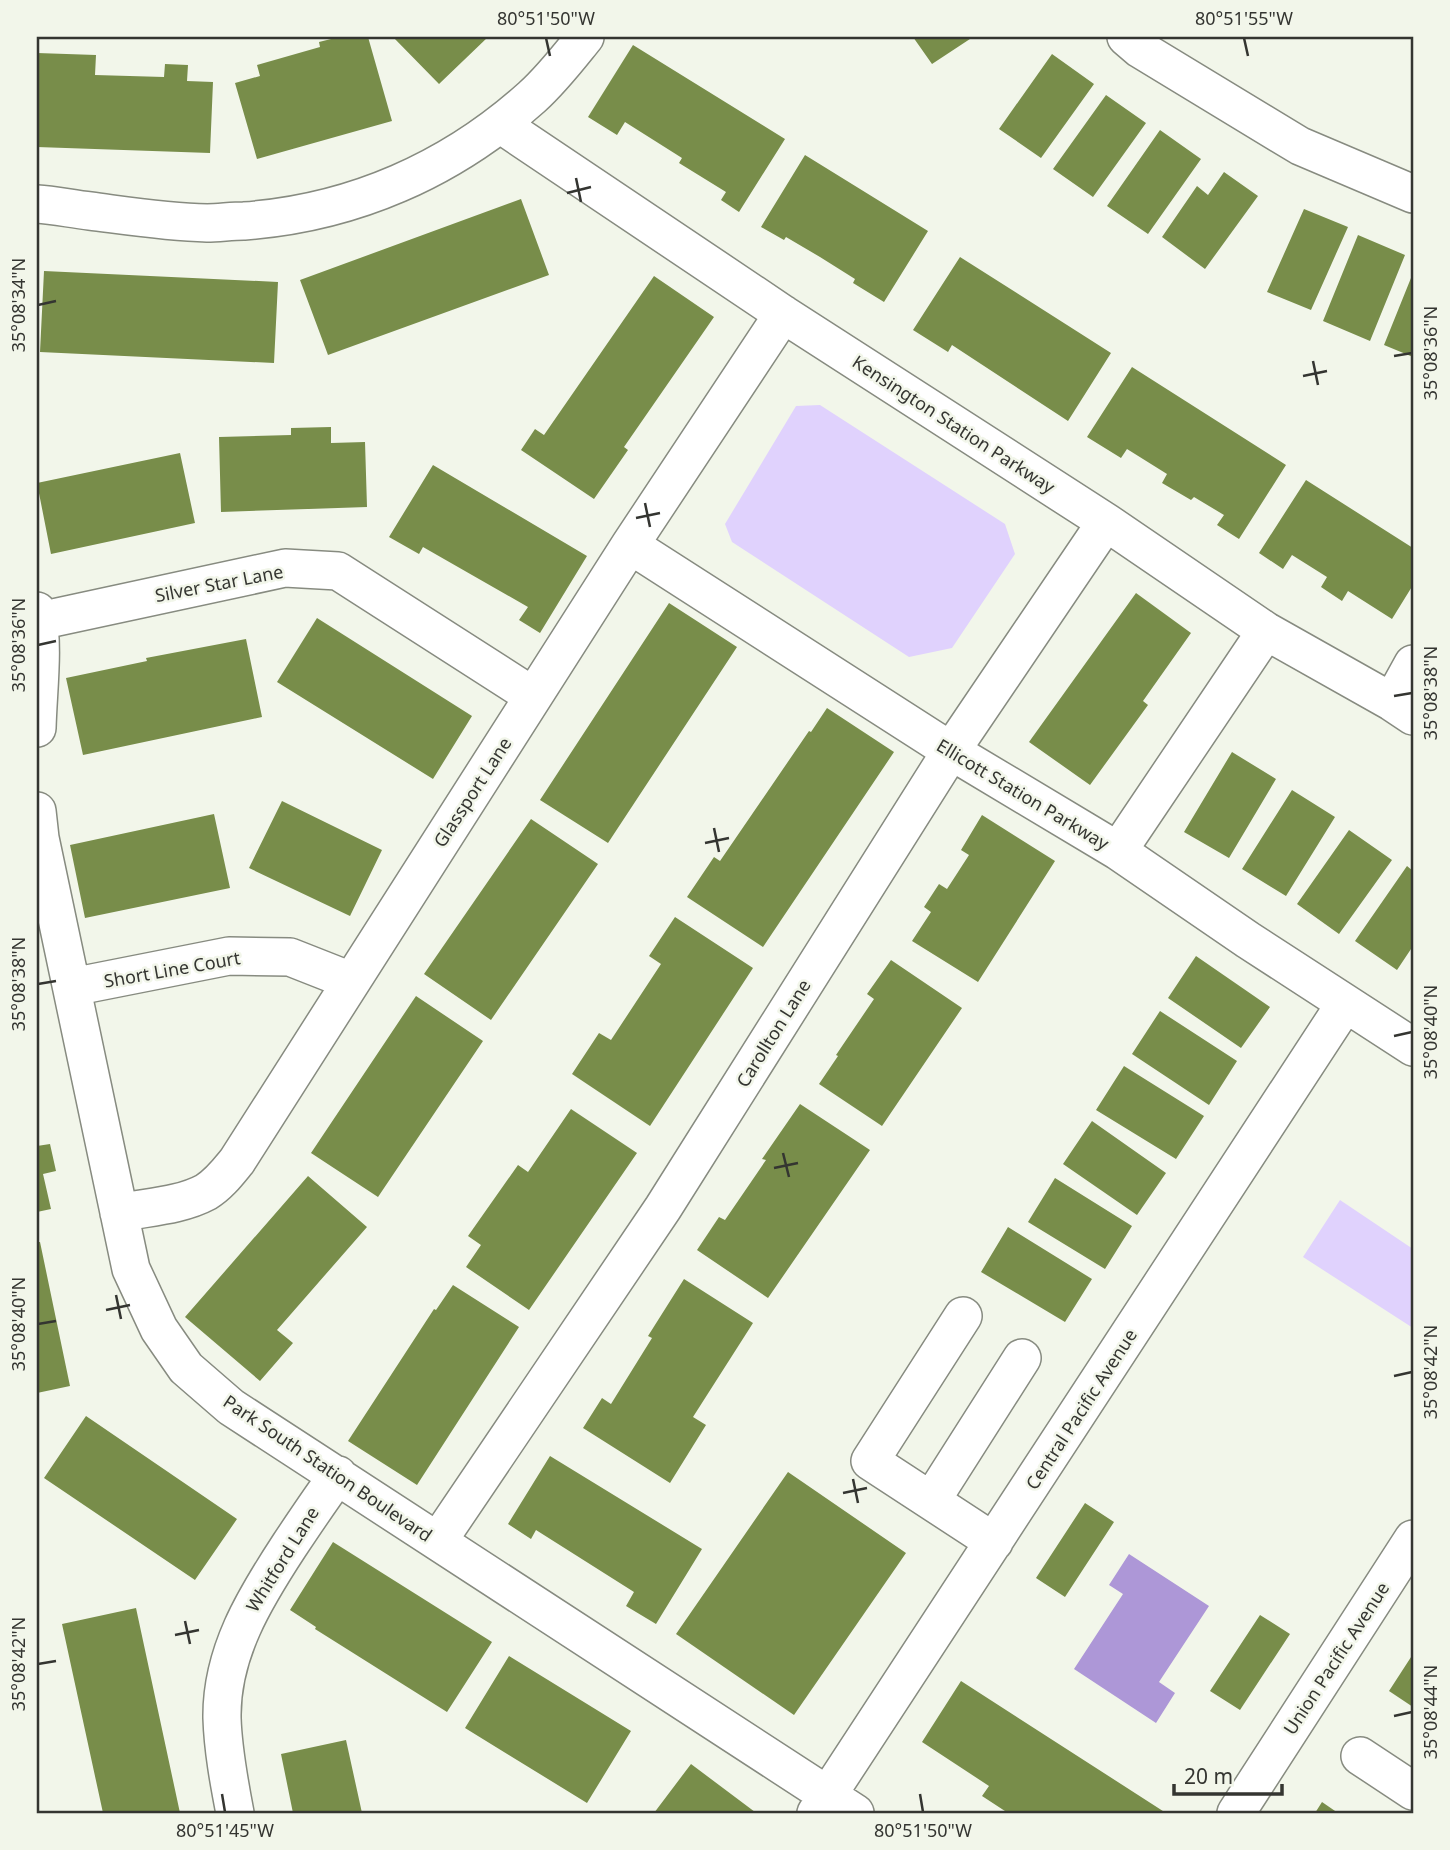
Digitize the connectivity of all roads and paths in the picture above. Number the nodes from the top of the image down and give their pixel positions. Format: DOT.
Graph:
graph roads {
  1 [pos="585,37"];
  2 [pos="1126,37"];
  3 [pos="500,124"];
  4 [pos="1413,194"];
  5 [pos="37,204"];
  6 [pos="783,314"];
  7 [pos="1105,522"];
  8 [pos="629,545"];
  9 [pos="38,616"];
  10 [pos="1266,631"];
  11 [pos="1413,664"];
  12 [pos="533,696"];
  13 [pos="1403,709"];
  14 [pos="37,728"];
  15 [pos="951,751"];
  16 [pos="37,811"];
  17 [pos="1118,851"];
  18 [pos="351,981"];
  19 [pos="72,986"];
  20 [pos="1345,1003"];
  21 [pos="1413,1047"];
  22 [pos="119,1213"];
  23 [pos="963,1316"];
  24 [pos="1023,1358"];
  25 [pos="338,1475"];
  26 [pos="931,1501"];
  27 [pos="1413,1539"];
  28 [pos="438,1541"];
  29 [pos="994,1542"];
  30 [pos="1360,1756"];
  31 [pos="1406,1798"];
  32 [pos="833,1807"];
  33 [pos="235,1813"];
  34 [pos="1236,1813"];
  1 -- 3 [label="street"];
  2 -- 4 [label="street"];
  3 -- 5 [label="street"];
  3 -- 6 [label="street, Kensington Station Parkway"];
  6 -- 7 [label="street, Kensington Station Parkway"];
  6 -- 8 [label="street, Glassport Lane"];
  7 -- 10 [label="street, Kensington Station Parkway"];
  7 -- 15 [label="street, Carollton Lane"];
  8 -- 12 [label="street, Glassport Lane"];
  8 -- 15 [label="street, Ellicott Station Parkway"];
  9 -- 12 [label="street, Silver Star Lane"];
  9 -- 14 [label="street"];
  10 -- 13 [label="street, Kensington Station Parkway"];
  10 -- 17 [label="street"];
  11 -- 13 [label="street"];
  12 -- 18 [label="street, Glassport Lane"];
  15 -- 17 [label="street, Ellicott Station Parkway"];
  15 -- 28 [label="street, Carollton Lane"];
  16 -- 19 [label="street, Park South Station Boulevard"];
  17 -- 20 [label="street, Ellicott Station Parkway"];
  18 -- 19 [label="street, Short Line Court"];
  18 -- 22 [label="street, Glassport Lane"];
  19 -- 22 [label="street, Park South Station Boulevard"];
  20 -- 21 [label="street, Ellicott Station Parkway"];
  20 -- 29 [label="street, Central Pacific Avenue"];
  22 -- 25 [label="street, Park South Station Boulevard"];
  23 -- 26 [label="street"];
  24 -- 26 [label="street"];
  25 -- 28 [label="street, Park South Station Boulevard"];
  25 -- 33 [label="street, Whitford Lane"];
  26 -- 29 [label="street"];
  27 -- 34 [label="street, Union Pacific Avenue"];
  28 -- 32 [label="street, Park South Station Boulevard"];
  29 -- 32 [label="street, Central Pacific Avenue"];
  30 -- 31 [label="street"];
}
